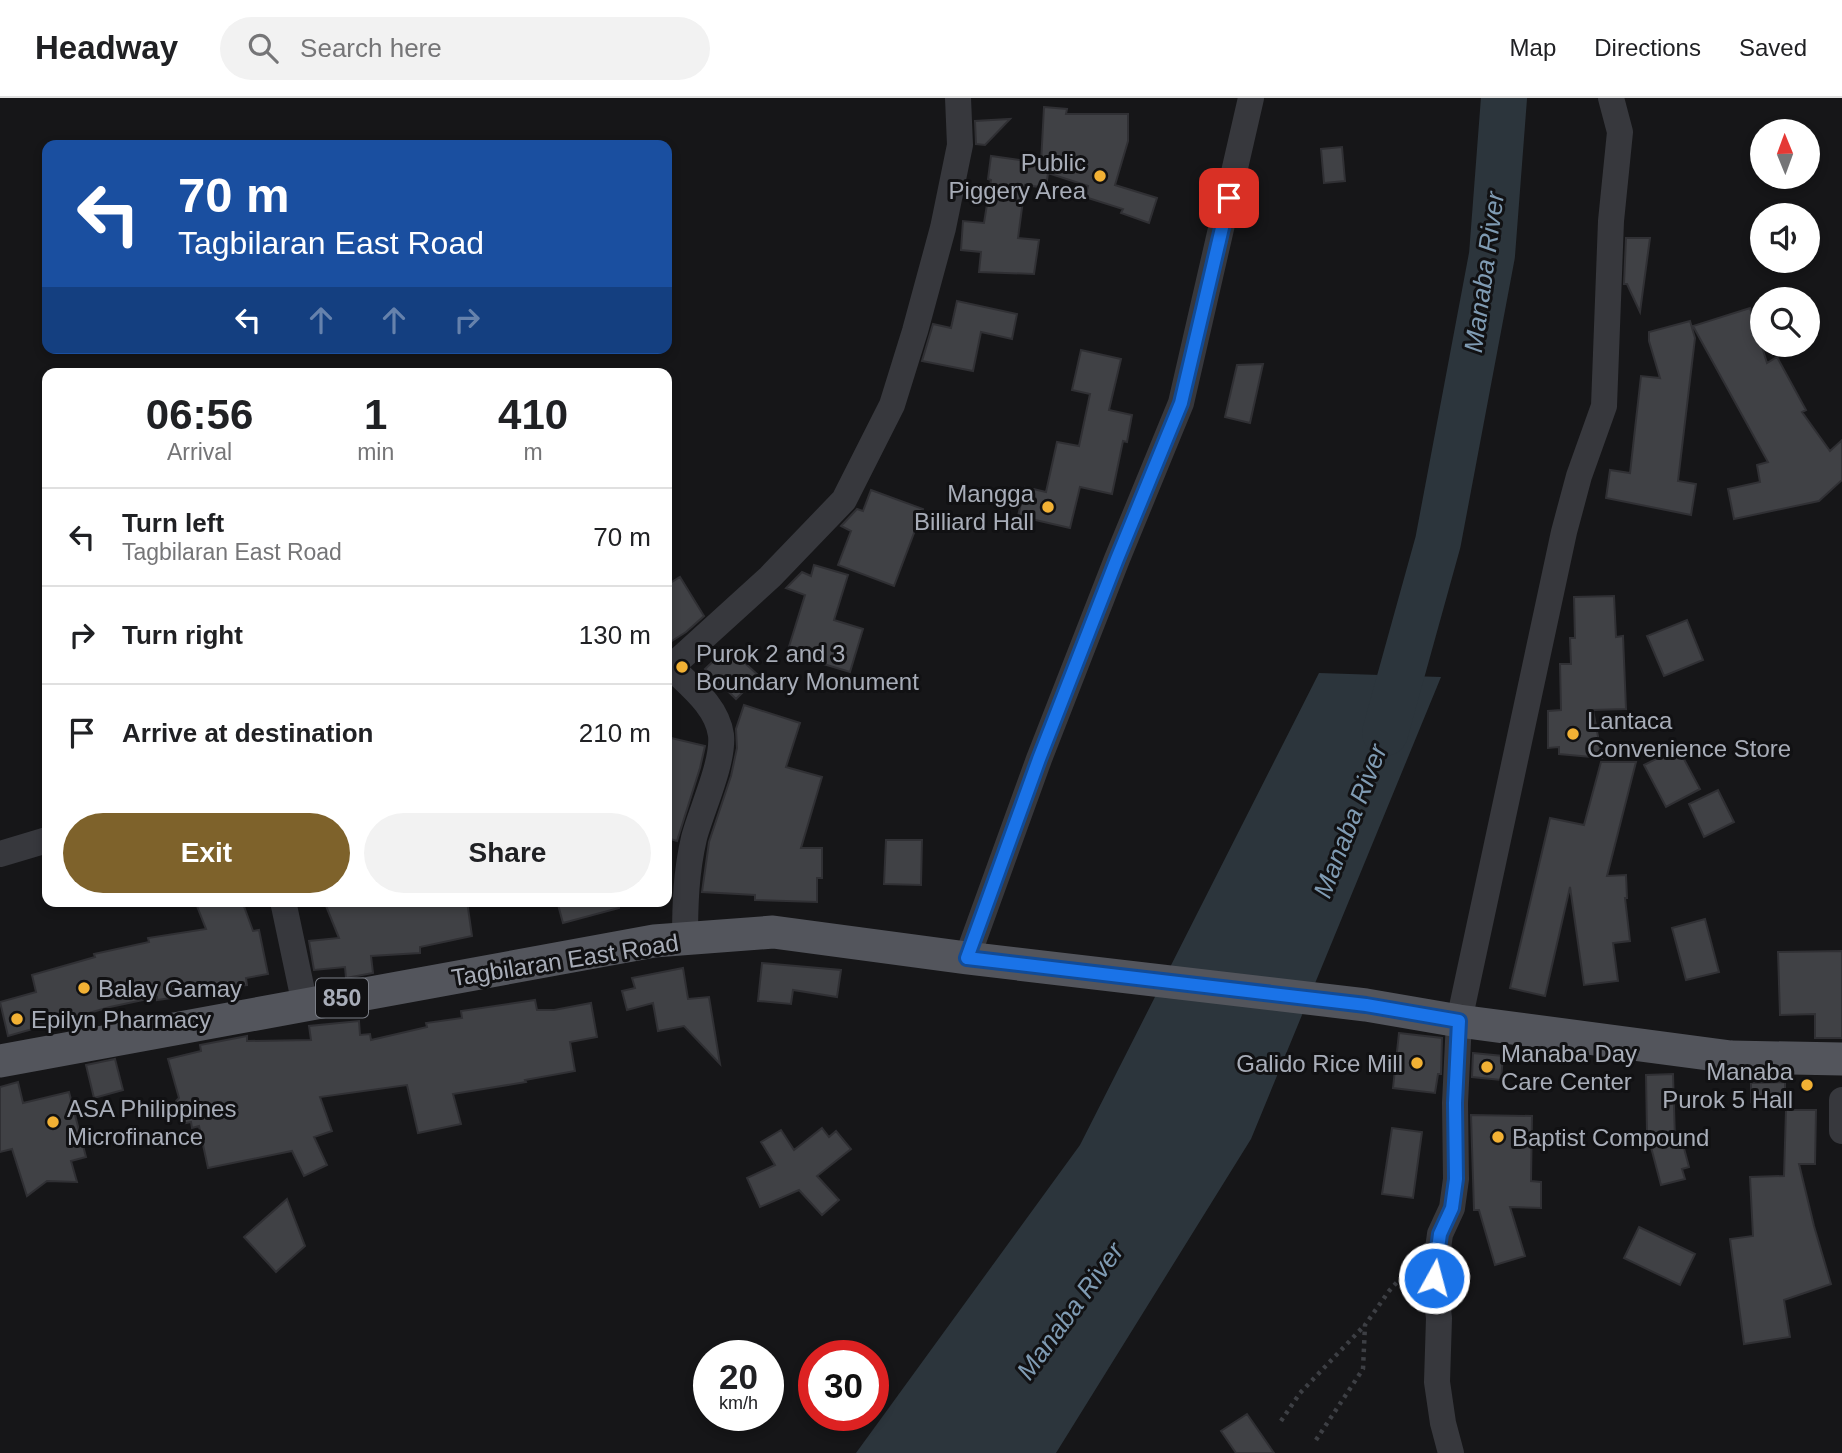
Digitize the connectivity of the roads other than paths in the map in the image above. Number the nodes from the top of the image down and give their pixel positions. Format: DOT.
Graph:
graph roads {
  1 [pos="958,98"];
  2 [pos="1251,98"];
  3 [pos="1611,98"];
  4 [pos="672,665"];
  5 [pos="672,671"];
  6 [pos="42,841"];
  7 [pos="0,853"];
  8 [pos="284,907"];
  9 [pos="685,940"];
  10 [pos="976,959"];
  11 [pos="305,1005"];
  12 [pos="1459,1021"];
  13 [pos="1842,1059"];
  14 [pos="0,1061"];
  15 [pos="1842,1100"];
  16 [pos="1842,1131"];
  17 [pos="1451,1453"];
  1 -- 4 [label="street"];
  2 -- 10 [label="street"];
  3 -- 12 [label="street"];
  5 -- 9 [label="street"];
  6 -- 7 [label="street"];
  8 -- 11 [label="street"];
  9 -- 10 [label="main road, Tagbilaran East Road / 850"];
  9 -- 11 [label="main road, Tagbilaran East Road / 850"];
  10 -- 12 [label="main road, Tagbilaran East Road / 850"];
  11 -- 14 [label="main road, Tagbilaran East Road / 850"];
  12 -- 13 [label="main road, Tagbilaran East Road / 850"];
  12 -- 17 [label="street"];
  15 -- 16 [label="street"];
}
